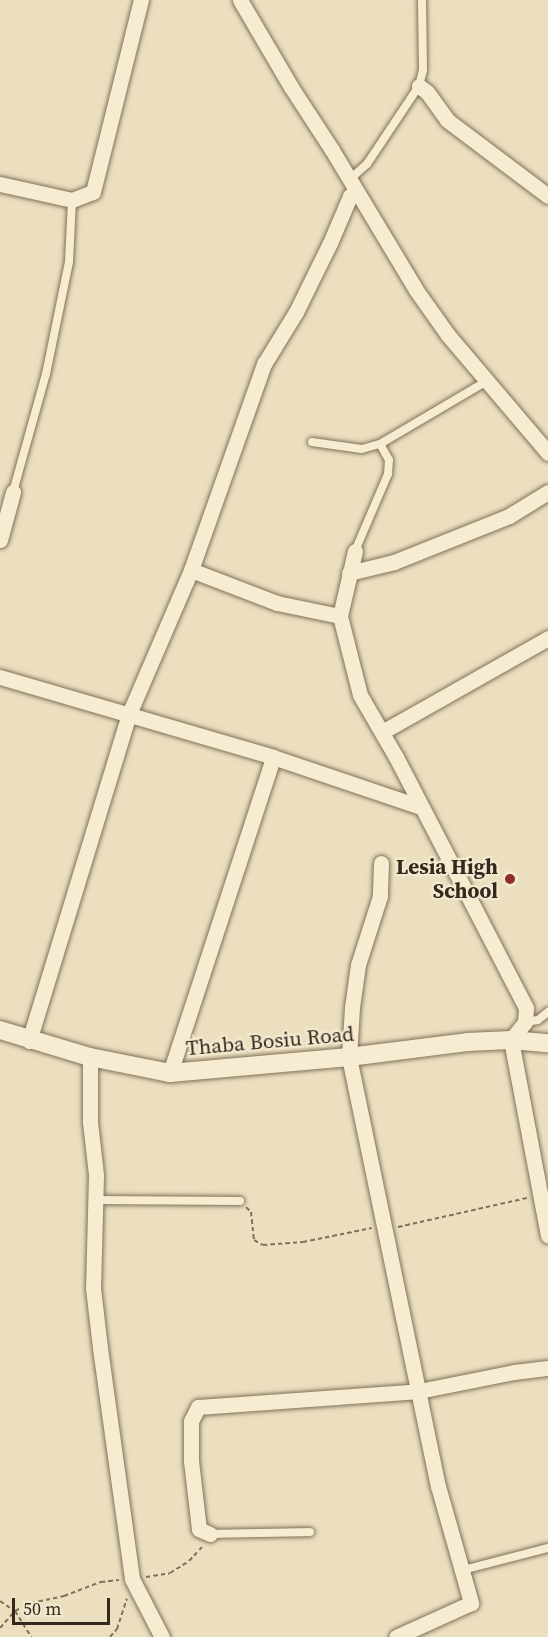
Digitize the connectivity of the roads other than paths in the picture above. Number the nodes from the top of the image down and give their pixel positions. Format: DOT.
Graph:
graph roads {
  1 [pos="141,0"];
  2 [pos="240,0"];
  3 [pos="422,0"];
  4 [pos="419,86"];
  5 [pos="0,184"];
  6 [pos="353,185"];
  7 [pos="548,196"];
  8 [pos="72,200"];
  9 [pos="487,381"];
  10 [pos="312,442"];
  11 [pos="380,444"];
  12 [pos="548,453"];
  13 [pos="548,492"];
  14 [pos="8,497"];
  15 [pos="0,540"];
  16 [pos="355,551"];
  17 [pos="191,570"];
  18 [pos="349,573"];
  19 [pos="340,616"];
  20 [pos="548,638"];
  21 [pos="0,677"];
  22 [pos="129,714"];
  23 [pos="382,732"];
  24 [pos="273,757"];
  25 [pos="421,807"];
  26 [pos="381,863"];
  27 [pos="548,1012"];
  28 [pos="525,1022"];
  29 [pos="0,1030"];
  30 [pos="511,1040"];
  31 [pos="29,1041"];
  32 [pos="548,1043"];
  33 [pos="90,1057"];
  34 [pos="349,1057"];
  35 [pos="170,1073"];
  36 [pos="95,1200"];
  37 [pos="240,1201"];
  38 [pos="545,1211"];
  39 [pos="548,1236"];
  40 [pos="548,1368"];
  41 [pos="419,1391"];
  42 [pos="310,1532"];
  43 [pos="210,1534"];
  44 [pos="548,1548"];
  45 [pos="463,1570"];
  46 [pos="162,1637"];
  47 [pos="396,1637"];
  1 -- 8 [label="street"];
  2 -- 6 [label="street"];
  3 -- 4 [label="lane"];
  4 -- 6 [label="lane"];
  4 -- 7 [label="street"];
  5 -- 8 [label="street"];
  6 -- 9 [label="street"];
  6 -- 17 [label="street"];
  8 -- 14 [label="lane"];
  9 -- 11 [label="lane"];
  9 -- 12 [label="street"];
  10 -- 11 [label="lane"];
  11 -- 16 [label="lane"];
  13 -- 18 [label="street"];
  14 -- 15 [label="street"];
  16 -- 18 [label="street"];
  17 -- 19 [label="street"];
  17 -- 22 [label="street"];
  18 -- 19 [label="street"];
  19 -- 23 [label="street"];
  20 -- 23 [label="street"];
  21 -- 22 [label="street"];
  22 -- 24 [label="street"];
  22 -- 31 [label="street"];
  23 -- 25 [label="street"];
  24 -- 25 [label="street"];
  24 -- 35 [label="street"];
  25 -- 28 [label="street"];
  26 -- 34 [label="street"];
  27 -- 28 [label="lane"];
  28 -- 30 [label="street"];
  29 -- 31 [label="street, Thaba Bosiu Road"];
  30 -- 32 [label="street, Thaba Bosiu Road"];
  30 -- 34 [label="street, Thaba Bosiu Road"];
  30 -- 38 [label="street"];
  31 -- 33 [label="street, Thaba Bosiu Road"];
  33 -- 35 [label="street, Thaba Bosiu Road"];
  33 -- 36 [label="street"];
  34 -- 35 [label="street, Thaba Bosiu Road"];
  34 -- 41 [label="street"];
  36 -- 37 [label="lane"];
  36 -- 46 [label="street"];
  38 -- 39 [label="street"];
  40 -- 41 [label="street"];
  41 -- 43 [label="street"];
  41 -- 45 [label="street"];
  42 -- 43 [label="lane"];
  44 -- 45 [label="lane"];
  45 -- 47 [label="street"];
}
